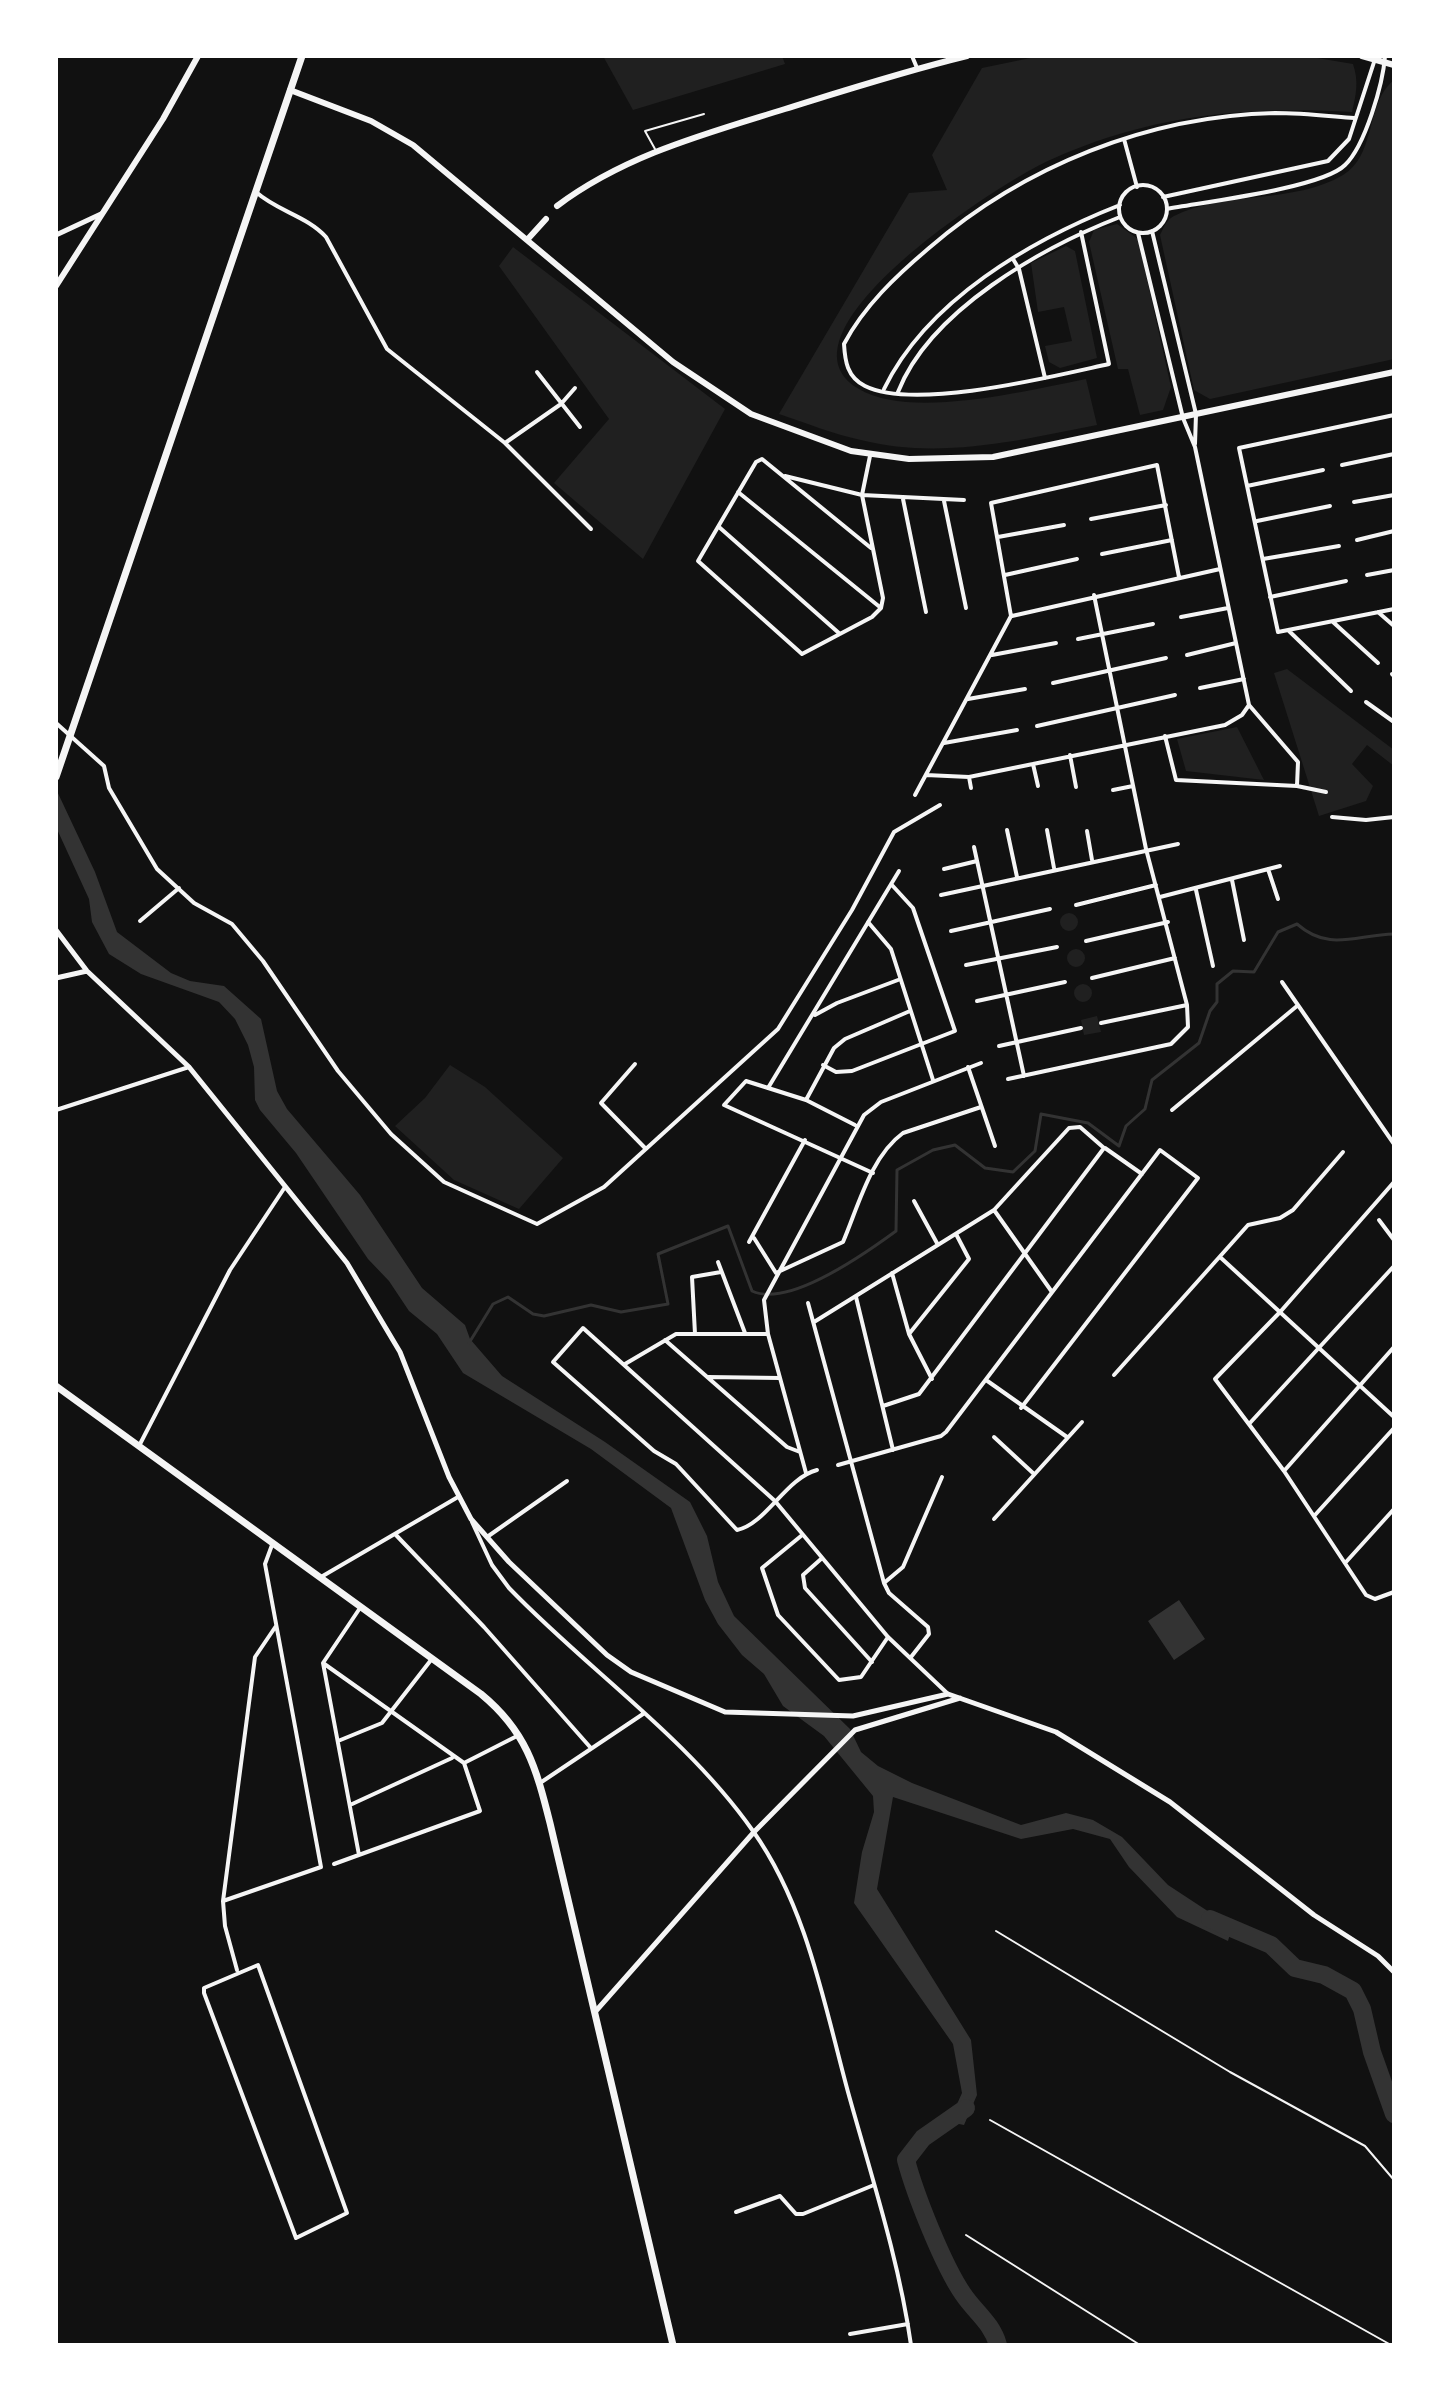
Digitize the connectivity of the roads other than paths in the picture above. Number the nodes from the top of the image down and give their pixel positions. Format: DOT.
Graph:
graph roads {
  1 [pos="198,56"];
  2 [pos="302,56"];
  3 [pos="912,56"];
  4 [pos="967,56"];
  5 [pos="1362,56"];
  6 [pos="1375,57"];
  7 [pos="1384,59"];
  8 [pos="1394,65"];
  9 [pos="917,68"];
  10 [pos="290,90"];
  11 [pos="704,114"];
  12 [pos="1354,118"];
  13 [pos="1124,138"];
  14 [pos="655,150"];
  15 [pos="1137,187"];
  16 [pos="256,192"];
  17 [pos="1163,197"];
  18 [pos="1120,205"];
  19 [pos="557,206"];
  20 [pos="1167,209"];
  21 [pos="101,214"];
  22 [pos="1120,217"];
  23 [pos="546,219"];
  24 [pos="1152,231"];
  25 [pos="1081,232"];
  26 [pos="1138,233"];
  27 [pos="56,235"];
  28 [pos="527,240"];
  29 [pos="1013,259"];
  30 [pos="1019,269"];
  31 [pos="56,286"];
  32 [pos="537,372"];
  33 [pos="1394,372"];
  34 [pos="1045,378"];
  35 [pos="575,388"];
  36 [pos="884,389"];
  37 [pos="898,392"];
  38 [pos="561,404"];
  39 [pos="1196,414"];
  40 [pos="1394,415"];
  41 [pos="1183,418"];
  42 [pos="580,427"];
  43 [pos="505,443"];
  44 [pos="1195,447"];
  45 [pos="1394,454"];
  46 [pos="870,456"];
  47 [pos="1342,465"];
  48 [pos="1323,470"];
  49 [pos="782,475"];
  50 [pos="1247,486"];
  51 [pos="738,492"];
  52 [pos="862,495"];
  53 [pos="1394,495"];
  54 [pos="903,499"];
  55 [pos="943,500"];
  56 [pos="964,500"];
  57 [pos="1354,502"];
  58 [pos="1166,505"];
  59 [pos="1330,506"];
  60 [pos="1091,519"];
  61 [pos="1257,521"];
  62 [pos="1064,525"];
  63 [pos="718,527"];
  64 [pos="591,529"];
  65 [pos="1394,531"];
  66 [pos="998,537"];
  67 [pos="1172,540"];
  68 [pos="1357,540"];
  69 [pos="1339,546"];
  70 [pos="871,548"];
  71 [pos="1102,554"];
  72 [pos="1077,559"];
  73 [pos="1263,559"];
  74 [pos="1220,569"];
  75 [pos="1394,570"];
  76 [pos="1005,575"];
  77 [pos="1367,575"];
  78 [pos="1179,577"];
  79 [pos="1346,581"];
  80 [pos="1094,595"];
  81 [pos="1270,597"];
  82 [pos="881,608"];
  83 [pos="966,608"];
  84 [pos="1228,608"];
  85 [pos="1394,609"];
  86 [pos="926,612"];
  87 [pos="1378,612"];
  88 [pos="1011,616"];
  89 [pos="1181,617"];
  90 [pos="1333,622"];
  91 [pos="1153,624"];
  92 [pos="1394,626"];
  93 [pos="1289,631"];
  94 [pos="840,634"];
  95 [pos="1102,635"];
  96 [pos="1078,639"];
  97 [pos="1056,643"];
  98 [pos="1236,643"];
  99 [pos="992,655"];
  100 [pos="1187,655"];
  101 [pos="1166,658"];
  102 [pos="1378,663"];
  103 [pos="1109,670"];
  104 [pos="1244,679"];
  105 [pos="1053,683"];
  106 [pos="1200,688"];
  107 [pos="1025,689"];
  108 [pos="1351,691"];
  109 [pos="1175,695"];
  110 [pos="967,699"];
  111 [pos="1366,702"];
  112 [pos="1249,705"];
  113 [pos="1116,707"];
  114 [pos="1394,722"];
  115 [pos="56,723"];
  116 [pos="1037,726"];
  117 [pos="1017,730"];
  118 [pos="1165,736"];
  119 [pos="70,737"];
  120 [pos="943,743"];
  121 [pos="1125,744"];
  122 [pos="1070,755"];
  123 [pos="1033,764"];
  124 [pos="57,775"];
  125 [pos="926,775"];
  126 [pos="969,777"];
  127 [pos="1038,786"];
  128 [pos="1133,786"];
  129 [pos="1297,786"];
  130 [pos="1076,787"];
  131 [pos="971,788"];
  132 [pos="1113,790"];
  133 [pos="1326,792"];
  134 [pos="915,795"];
  135 [pos="940,805"];
  136 [pos="1332,817"];
  137 [pos="1394,817"];
  138 [pos="1007,830"];
  139 [pos="1047,830"];
  140 [pos="1087,831"];
  141 [pos="1178,844"];
  142 [pos="974,847"];
  143 [pos="1146,849"];
  144 [pos="1092,860"];
  145 [pos="977,861"];
  146 [pos="1280,866"];
  147 [pos="1054,868"];
  148 [pos="944,869"];
  149 [pos="1268,869"];
  150 [pos="899,871"];
  151 [pos="1017,877"];
  152 [pos="1232,880"];
  153 [pos="891,884"];
  154 [pos="1156,885"];
  155 [pos="983,886"];
  156 [pos="179,888"];
  157 [pos="1196,890"];
  158 [pos="941,895"];
  159 [pos="1160,897"];
  160 [pos="1278,899"];
  161 [pos="1076,905"];
  162 [pos="1050,909"];
  163 [pos="140,921"];
  164 [pos="867,921"];
  165 [pos="1168,922"];
  166 [pos="991,923"];
  167 [pos="56,930"];
  168 [pos="951,931"];
  169 [pos="1244,940"];
  170 [pos="1086,941"];
  171 [pos="1057,947"];
  172 [pos="998,957"];
  173 [pos="1175,958"];
  174 [pos="966,965"];
  175 [pos="1213,966"];
  176 [pos="87,971"];
  177 [pos="56,978"];
  178 [pos="1092,978"];
  179 [pos="899,980"];
  180 [pos="1065,982"];
  181 [pos="1282,982"];
  182 [pos="1006,994"];
  183 [pos="977,1001"];
  184 [pos="1187,1005"];
  185 [pos="1297,1006"];
  186 [pos="910,1011"];
  187 [pos="812,1017"];
  188 [pos="1101,1023"];
  189 [pos="1081,1028"];
  190 [pos="1016,1042"];
  191 [pos="921,1045"];
  192 [pos="999,1046"];
  193 [pos="981,1063"];
  194 [pos="635,1064"];
  195 [pos="823,1065"];
  196 [pos="189,1067"];
  197 [pos="968,1067"];
  198 [pos="1024,1076"];
  199 [pos="1008,1079"];
  200 [pos="933,1080"];
  201 [pos="768,1088"];
  202 [pos="806,1100"];
  203 [pos="981,1107"];
  204 [pos="56,1110"];
  205 [pos="1172,1110"];
  206 [pos="855,1125"];
  207 [pos="805,1140"];
  208 [pos="1394,1144"];
  209 [pos="995,1146"];
  210 [pos="645,1148"];
  211 [pos="1104,1148"];
  212 [pos="1343,1152"];
  213 [pos="838,1156"];
  214 [pos="873,1173"];
  215 [pos="1142,1174"];
  216 [pos="1394,1182"];
  217 [pos="285,1187"];
  218 [pos="914,1201"];
  219 [pos="994,1210"];
  220 [pos="1379,1220"];
  221 [pos="956,1234"];
  222 [pos="1394,1240"];
  223 [pos="938,1245"];
  224 [pos="1024,1256"];
  225 [pos="1220,1257"];
  226 [pos="718,1262"];
  227 [pos="1394,1266"];
  228 [pos="721,1272"];
  229 [pos="776,1273"];
  230 [pos="892,1273"];
  231 [pos="1052,1292"];
  232 [pos="856,1296"];
  233 [pos="808,1303"];
  234 [pos="1281,1311"];
  235 [pos="814,1322"];
  236 [pos="745,1333"];
  237 [pos="695,1334"];
  238 [pos="768,1334"];
  239 [pos="909,1334"];
  240 [pos="665,1340"];
  241 [pos="1320,1346"];
  242 [pos="1394,1347"];
  243 [pos="625,1364"];
  244 [pos="1114,1375"];
  245 [pos="706,1377"];
  246 [pos="780,1378"];
  247 [pos="932,1379"];
  248 [pos="986,1380"];
  249 [pos="1359,1385"];
  250 [pos="56,1386"];
  251 [pos="883,1406"];
  252 [pos="1021,1408"];
  253 [pos="1394,1417"];
  254 [pos="1082,1422"];
  255 [pos="1249,1424"];
  256 [pos="1394,1428"];
  257 [pos="994,1437"];
  258 [pos="1067,1437"];
  259 [pos="139,1446"];
  260 [pos="893,1450"];
  261 [pos="800,1452"];
  262 [pos="850,1462"];
  263 [pos="838,1465"];
  264 [pos="817,1470"];
  265 [pos="1284,1471"];
  266 [pos="806,1473"];
  267 [pos="1034,1474"];
  268 [pos="942,1477"];
  269 [pos="567,1481"];
  270 [pos="459,1496"];
  271 [pos="775,1501"];
  272 [pos="1394,1509"];
  273 [pos="1315,1515"];
  274 [pos="471,1519"];
  275 [pos="994,1519"];
  276 [pos="395,1534"];
  277 [pos="801,1536"];
  278 [pos="487,1537"];
  279 [pos="273,1542"];
  280 [pos="821,1559"];
  281 [pos="1346,1562"];
  282 [pos="319,1579"];
  283 [pos="884,1583"];
  284 [pos="1394,1592"];
  285 [pos="361,1606"];
  286 [pos="278,1624"];
  287 [pos="888,1637"];
  288 [pos="911,1657"];
  289 [pos="433,1658"];
  290 [pos="872,1662"];
  291 [pos="323,1663"];
  292 [pos="948,1694"];
  293 [pos="960,1698"];
  294 [pos="390,1712"];
  295 [pos="643,1714"];
  296 [pos="519,1735"];
  297 [pos="338,1741"];
  298 [pos="590,1747"];
  299 [pos="452,1758"];
  300 [pos="464,1763"];
  301 [pos="540,1783"];
  302 [pos="350,1805"];
  303 [pos="754,1832"];
  304 [pos="359,1855"];
  305 [pos="334,1864"];
  306 [pos="223,1901"];
  307 [pos="996,1931"];
  308 [pos="238,1971"];
  309 [pos="1394,1972"];
  310 [pos="593,2014"];
  311 [pos="990,2120"];
  312 [pos="1394,2180"];
  313 [pos="874,2185"];
  314 [pos="736,2212"];
  315 [pos="966,2235"];
  316 [pos="908,2324"];
  317 [pos="850,2334"];
  318 [pos="673,2345"];
  319 [pos="911,2345"];
  320 [pos="1140,2345"];
  321 [pos="1391,2345"];
  1 -- 21 [label="main road"];
  2 -- 10 [label="highway"];
  3 -- 9 [label="street"];
  4 -- 9 [label="main road"];
  5 -- 6 [label="main road"];
  6 -- 7 [label="main road"];
  6 -- 12 [label="street"];
  7 -- 8 [label="main road"];
  7 -- 20 [label="street"];
  9 -- 14 [label="main road"];
  10 -- 16 [label="highway"];
  10 -- 28 [label="main road"];
  11 -- 14 [label="lane"];
  12 -- 13 [label="street"];
  12 -- 17 [label="street"];
  13 -- 15 [label="street"];
  13 -- 36 [label="street"];
  14 -- 19 [label="main road"];
  15 -- 17 [label="street"];
  15 -- 18 [label="street"];
  16 -- 43 [label="street"];
  16 -- 119 [label="highway"];
  17 -- 20 [label="street"];
  18 -- 22 [label="street"];
  18 -- 29 [label="street"];
  20 -- 24 [label="street"];
  21 -- 27 [label="street"];
  21 -- 31 [label="main road"];
  22 -- 25 [label="street"];
  22 -- 26 [label="street"];
  23 -- 28 [label="main road"];
  24 -- 26 [label="street"];
  24 -- 39 [label="street"];
  25 -- 30 [label="street"];
  25 -- 34 [label="street"];
  26 -- 41 [label="street"];
  28 -- 46 [label="main road"];
  29 -- 30 [label="street"];
  29 -- 36 [label="street"];
  30 -- 34 [label="street"];
  30 -- 37 [label="street"];
  32 -- 38 [label="street"];
  33 -- 39 [label="main road"];
  34 -- 37 [label="street"];
  35 -- 38 [label="street"];
  36 -- 37 [label="street"];
  38 -- 42 [label="street"];
  38 -- 43 [label="street"];
  39 -- 41 [label="main road"];
  39 -- 44 [label="street"];
  40 -- 50 [label="street"];
  41 -- 44 [label="street"];
  41 -- 46 [label="main road"];
  43 -- 64 [label="street"];
  44 -- 74 [label="street"];
  45 -- 47 [label="street"];
  46 -- 52 [label="street"];
  48 -- 50 [label="street"];
  49 -- 51 [label="street"];
  49 -- 52 [label="street"];
  49 -- 70 [label="street"];
  50 -- 61 [label="street"];
  51 -- 63 [label="street"];
  51 -- 82 [label="street"];
  52 -- 54 [label="street"];
  52 -- 70 [label="street"];
  53 -- 57 [label="street"];
  54 -- 55 [label="street"];
  54 -- 86 [label="street"];
  55 -- 56 [label="street"];
  55 -- 83 [label="street"];
  58 -- 60 [label="street"];
  58 -- 66 [label="street"];
  58 -- 67 [label="street"];
  59 -- 61 [label="street"];
  61 -- 73 [label="street"];
  62 -- 66 [label="street"];
  63 -- 94 [label="street"];
  63 -- 94 [label="street"];
  65 -- 68 [label="street"];
  66 -- 76 [label="street"];
  67 -- 71 [label="street"];
  67 -- 78 [label="street"];
  69 -- 73 [label="street"];
  70 -- 82 [label="street"];
  72 -- 76 [label="street"];
  73 -- 81 [label="street"];
  74 -- 78 [label="street"];
  74 -- 84 [label="street"];
  75 -- 77 [label="street"];
  76 -- 88 [label="street"];
  78 -- 80 [label="street"];
  79 -- 81 [label="street"];
  80 -- 88 [label="street"];
  80 -- 95 [label="street"];
  81 -- 93 [label="street"];
  82 -- 94 [label="street"];
  84 -- 89 [label="street"];
  84 -- 98 [label="street"];
  85 -- 87 [label="street"];
  87 -- 90 [label="street"];
  87 -- 92 [label="street"];
  88 -- 99 [label="street"];
  90 -- 93 [label="street"];
  90 -- 102 [label="street"];
  91 -- 95 [label="street"];
  93 -- 108 [label="street"];
  95 -- 96 [label="street"];
  95 -- 103 [label="street"];
  97 -- 99 [label="street"];
  98 -- 100 [label="street"];
  98 -- 104 [label="street"];
  99 -- 110 [label="street"];
  101 -- 103 [label="street"];
  103 -- 105 [label="street"];
  103 -- 113 [label="street"];
  104 -- 106 [label="street"];
  104 -- 112 [label="street"];
  107 -- 110 [label="street"];
  109 -- 113 [label="street"];
  110 -- 120 [label="street"];
  111 -- 114 [label="street"];
  112 -- 118 [label="street"];
  112 -- 129 [label="street"];
  113 -- 116 [label="street"];
  113 -- 121 [label="street"];
  115 -- 119 [label="street"];
  117 -- 120 [label="street"];
  118 -- 121 [label="street"];
  118 -- 129 [label="street"];
  119 -- 124 [label="highway"];
  119 -- 156 [label="street"];
  120 -- 125 [label="street"];
  121 -- 122 [label="street"];
  121 -- 128 [label="street"];
  122 -- 123 [label="street"];
  122 -- 130 [label="street"];
  123 -- 126 [label="street"];
  123 -- 127 [label="street"];
  125 -- 126 [label="street"];
  125 -- 134 [label="street"];
  126 -- 131 [label="street"];
  128 -- 132 [label="street"];
  128 -- 143 [label="street"];
  129 -- 133 [label="street"];
  135 -- 210 [label="street"];
  136 -- 137 [label="street"];
  138 -- 151 [label="street"];
  139 -- 147 [label="street"];
  140 -- 144 [label="street"];
  141 -- 143 [label="street"];
  142 -- 145 [label="street"];
  143 -- 144 [label="street"];
  143 -- 154 [label="street"];
  144 -- 147 [label="street"];
  145 -- 148 [label="street"];
  145 -- 155 [label="street"];
  146 -- 149 [label="street"];
  147 -- 151 [label="street"];
  149 -- 152 [label="street"];
  149 -- 160 [label="street"];
  150 -- 153 [label="street"];
  151 -- 155 [label="street"];
  152 -- 157 [label="street"];
  152 -- 169 [label="street"];
  153 -- 164 [label="street"];
  153 -- 191 [label="street"];
  154 -- 159 [label="street"];
  154 -- 161 [label="street"];
  155 -- 158 [label="street"];
  155 -- 166 [label="street"];
  156 -- 163 [label="street"];
  156 -- 210 [label="street"];
  157 -- 159 [label="street"];
  157 -- 175 [label="street"];
  159 -- 165 [label="street"];
  162 -- 166 [label="street"];
  164 -- 179 [label="street"];
  164 -- 187 [label="street"];
  165 -- 170 [label="street"];
  165 -- 173 [label="street"];
  166 -- 168 [label="street"];
  166 -- 172 [label="street"];
  167 -- 176 [label="street"];
  171 -- 172 [label="street"];
  172 -- 174 [label="street"];
  172 -- 182 [label="street"];
  173 -- 178 [label="street"];
  173 -- 184 [label="street"];
  176 -- 177 [label="street"];
  176 -- 196 [label="street"];
  179 -- 186 [label="street"];
  179 -- 187 [label="street"];
  180 -- 182 [label="street"];
  181 -- 185 [label="street"];
  182 -- 183 [label="street"];
  182 -- 190 [label="street"];
  184 -- 188 [label="street"];
  184 -- 198 [label="street"];
  185 -- 205 [label="street"];
  185 -- 208 [label="street"];
  186 -- 191 [label="street"];
  186 -- 195 [label="street"];
  187 -- 201 [label="street"];
  189 -- 190 [label="street"];
  190 -- 192 [label="street"];
  190 -- 198 [label="street"];
  191 -- 195 [label="street"];
  191 -- 200 [label="street"];
  193 -- 197 [label="street"];
  194 -- 210 [label="street"];
  195 -- 202 [label="street"];
  196 -- 204 [label="street"];
  196 -- 217 [label="street"];
  197 -- 200 [label="street"];
  197 -- 203 [label="street"];
  198 -- 199 [label="street"];
  200 -- 206 [label="street"];
  201 -- 202 [label="street"];
  201 -- 207 [label="street"];
  202 -- 206 [label="street"];
  203 -- 209 [label="street"];
  203 -- 214 [label="street"];
  206 -- 213 [label="street"];
  207 -- 213 [label="street"];
  207 -- 229 [label="street"];
  211 -- 215 [label="street"];
  211 -- 219 [label="street"];
  211 -- 224 [label="street"];
  212 -- 225 [label="street"];
  213 -- 214 [label="street"];
  213 -- 229 [label="street"];
  214 -- 229 [label="street"];
  215 -- 231 [label="street"];
  215 -- 252 [label="street"];
  216 -- 234 [label="street"];
  217 -- 259 [label="street"];
  217 -- 270 [label="street"];
  218 -- 223 [label="street"];
  219 -- 221 [label="street"];
  219 -- 224 [label="street"];
  220 -- 222 [label="street"];
  221 -- 223 [label="street"];
  221 -- 239 [label="street"];
  223 -- 230 [label="street"];
  224 -- 231 [label="street"];
  224 -- 247 [label="street"];
  225 -- 234 [label="street"];
  225 -- 244 [label="street"];
  226 -- 228 [label="street"];
  227 -- 241 [label="street"];
  228 -- 236 [label="street"];
  228 -- 237 [label="street"];
  229 -- 238 [label="street"];
  230 -- 232 [label="street"];
  230 -- 239 [label="street"];
  231 -- 248 [label="street"];
  232 -- 235 [label="street"];
  232 -- 251 [label="street"];
  233 -- 235 [label="street"];
  234 -- 241 [label="street"];
  234 -- 255 [label="street"];
  235 -- 262 [label="street"];
  236 -- 237 [label="street"];
  236 -- 238 [label="street"];
  237 -- 240 [label="street"];
  238 -- 246 [label="street"];
  239 -- 247 [label="street"];
  240 -- 243 [label="street"];
  240 -- 245 [label="street"];
  241 -- 249 [label="street"];
  241 -- 255 [label="street"];
  242 -- 249 [label="street"];
  243 -- 271 [label="street"];
  243 -- 271 [label="street"];
  245 -- 246 [label="street"];
  245 -- 261 [label="street"];
  246 -- 261 [label="street"];
  247 -- 251 [label="street"];
  248 -- 252 [label="street"];
  248 -- 260 [label="street"];
  249 -- 253 [label="street"];
  249 -- 265 [label="street"];
  250 -- 259 [label="highway"];
  251 -- 260 [label="street"];
  252 -- 258 [label="street"];
  254 -- 258 [label="street"];
  255 -- 265 [label="street"];
  256 -- 273 [label="street"];
  257 -- 267 [label="street"];
  258 -- 267 [label="street"];
  259 -- 279 [label="highway"];
  260 -- 262 [label="street"];
  261 -- 266 [label="street"];
  262 -- 263 [label="street"];
  262 -- 283 [label="street"];
  264 -- 266 [label="street"];
  265 -- 273 [label="street"];
  266 -- 271 [label="street"];
  267 -- 275 [label="street"];
  268 -- 283 [label="street"];
  269 -- 278 [label="street"];
  270 -- 274 [label="street"];
  270 -- 276 [label="street"];
  271 -- 277 [label="street"];
  272 -- 281 [label="street"];
  273 -- 281 [label="street"];
  274 -- 278 [label="street"];
  274 -- 295 [label="street"];
  276 -- 282 [label="street"];
  276 -- 298 [label="street"];
  277 -- 280 [label="street"];
  277 -- 290 [label="street"];
  278 -- 292 [label="street"];
  279 -- 282 [label="highway"];
  279 -- 286 [label="street"];
  280 -- 287 [label="street"];
  280 -- 290 [label="street"];
  281 -- 284 [label="street"];
  282 -- 285 [label="highway"];
  283 -- 288 [label="street"];
  285 -- 289 [label="highway"];
  285 -- 291 [label="street"];
  286 -- 306 [label="street"];
  286 -- 306 [label="street"];
  287 -- 288 [label="street"];
  287 -- 290 [label="street"];
  288 -- 292 [label="street"];
  289 -- 294 [label="street"];
  289 -- 296 [label="highway"];
  291 -- 294 [label="street"];
  291 -- 297 [label="street"];
  292 -- 293 [label="street"];
  293 -- 303 [label="street"];
  293 -- 309 [label="street"];
  294 -- 297 [label="street"];
  294 -- 299 [label="street"];
  295 -- 298 [label="street"];
  295 -- 303 [label="street"];
  296 -- 300 [label="street"];
  296 -- 301 [label="highway"];
  297 -- 302 [label="street"];
  298 -- 301 [label="street"];
  299 -- 300 [label="street"];
  299 -- 302 [label="street"];
  300 -- 304 [label="street"];
  301 -- 310 [label="highway"];
  302 -- 304 [label="street"];
  303 -- 310 [label="street"];
  303 -- 313 [label="street"];
  304 -- 305 [label="street"];
  306 -- 308 [label="street"];
  307 -- 312 [label="lane"];
  308 -- 308 [label="street"];
  310 -- 318 [label="highway"];
  311 -- 321 [label="lane"];
  313 -- 314 [label="street"];
  313 -- 316 [label="street"];
  315 -- 320 [label="lane"];
  316 -- 317 [label="street"];
  316 -- 319 [label="street"];
}
